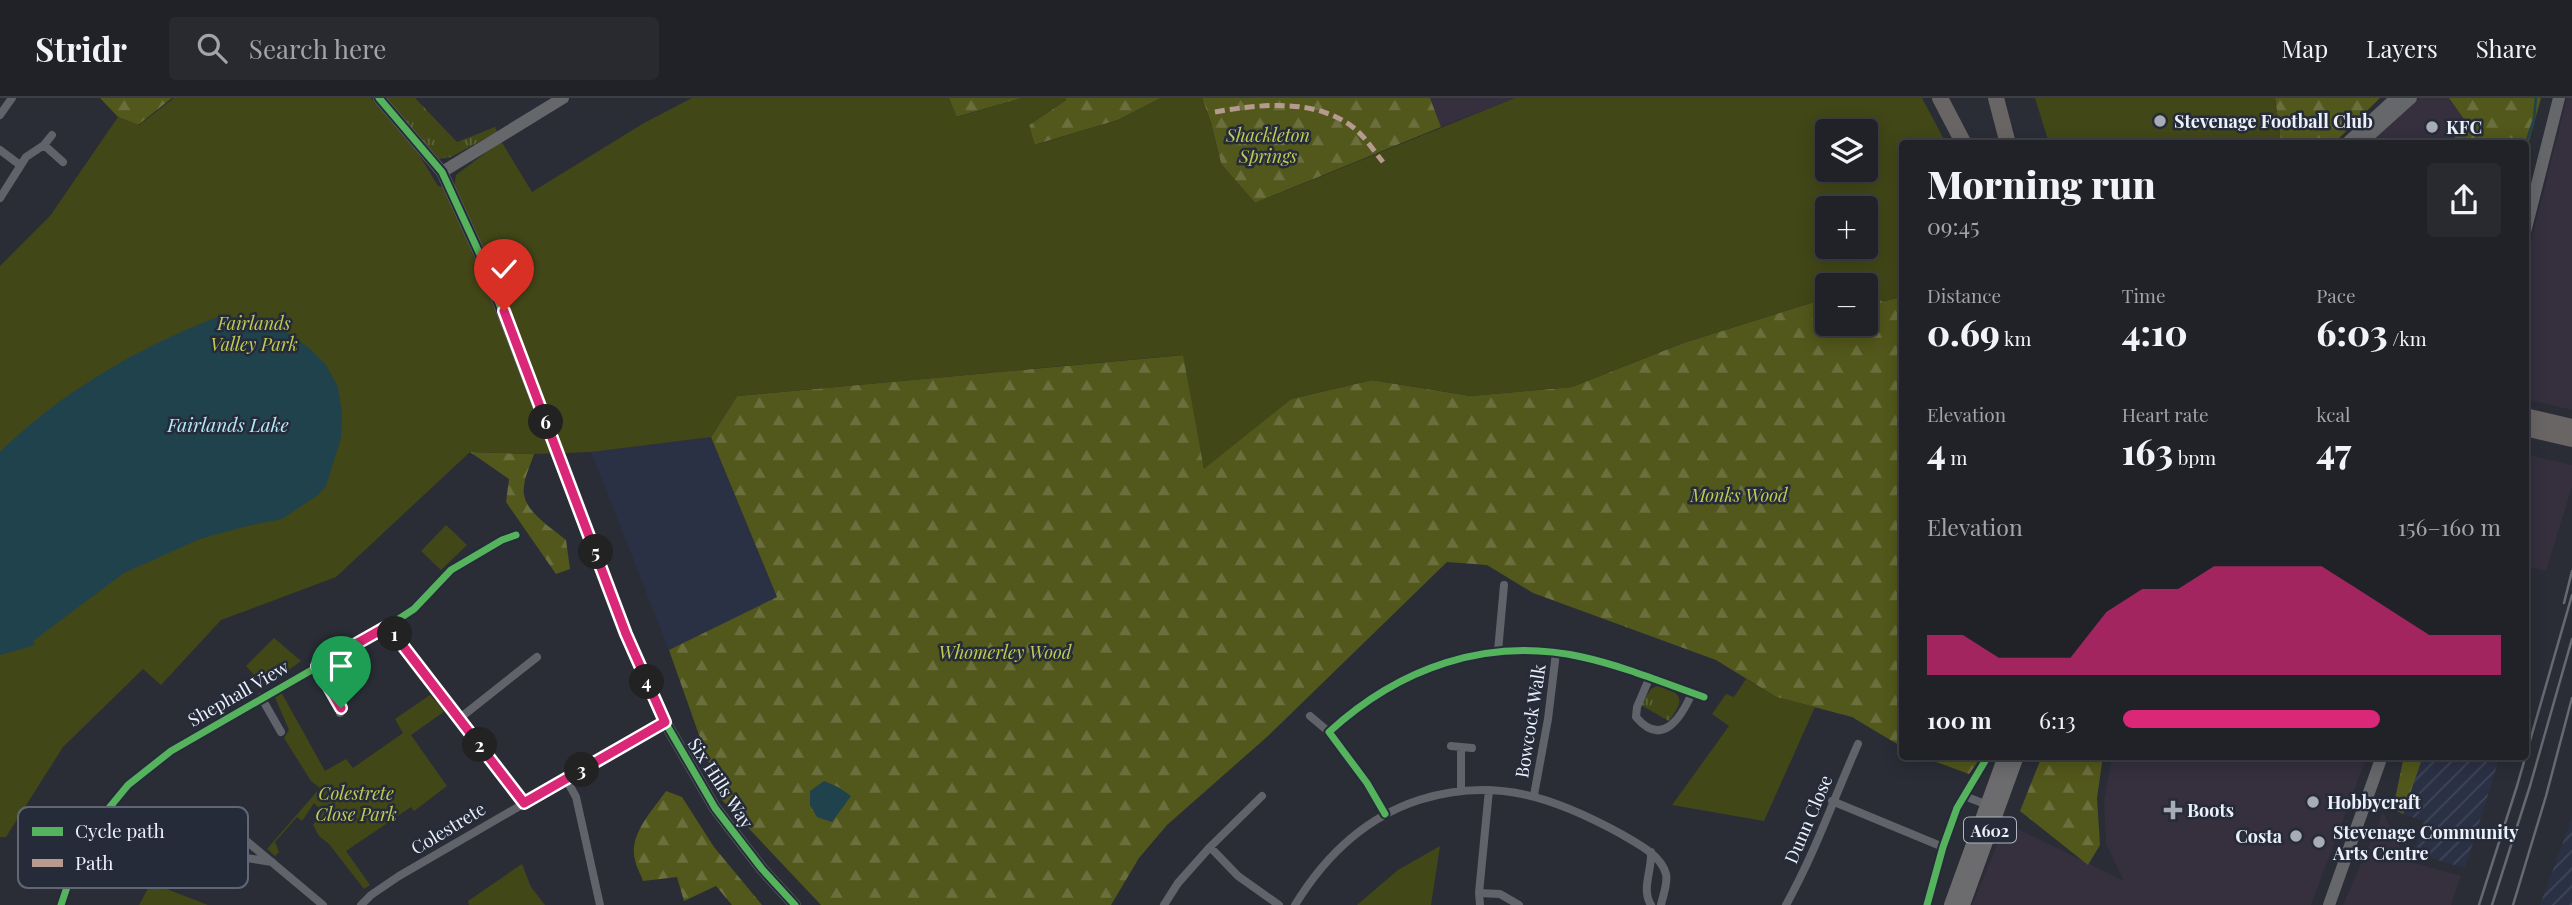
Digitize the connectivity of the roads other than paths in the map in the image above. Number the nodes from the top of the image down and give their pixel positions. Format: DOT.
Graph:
graph roads {
  1 [pos="12,98"];
  2 [pos="379,98"];
  3 [pos="563,98"];
  4 [pos="1941,98"];
  5 [pos="1996,98"];
  6 [pos="2396,98"];
  7 [pos="2411,98"];
  8 [pos="2559,98"];
  9 [pos="0,115"];
  10 [pos="51,135"];
  11 [pos="1962,140"];
  12 [pos="2007,140"];
  13 [pos="2350,140"];
  14 [pos="2364,140"];
  15 [pos="44,145"];
  16 [pos="0,150"];
  17 [pos="63,162"];
  18 [pos="20,165"];
  19 [pos="442,172"];
  20 [pos="0,198"];
  21 [pos="2529,216"];
  22 [pos="2529,417"];
  23 [pos="2572,427"];
  24 [pos="2529,429"];
  25 [pos="2572,439"];
  26 [pos="516,535"];
  27 [pos="1504,585"];
  28 [pos="386,627"];
  29 [pos="1498,651"];
  30 [pos="1556,653"];
  31 [pos="537,657"];
  32 [pos="317,666"];
  33 [pos="1649,679"];
  34 [pos="1692,693"];
  35 [pos="261,697"];
  36 [pos="1704,697"];
  37 [pos="340,713"];
  38 [pos="1311,716"];
  39 [pos="460,718"];
  40 [pos="665,722"];
  41 [pos="281,732"];
  42 [pos="1329,732"];
  43 [pos="1857,744"];
  44 [pos="1451,746"];
  45 [pos="1461,747"];
  46 [pos="1472,748"];
  47 [pos="2004,760"];
  48 [pos="2016,760"];
  49 [pos="2381,760"];
  50 [pos="566,779"];
  51 [pos="1974,779"];
  52 [pos="1489,790"];
  53 [pos="1461,791"];
  54 [pos="1534,795"];
  55 [pos="1262,796"];
  56 [pos="1964,796"];
  57 [pos="1832,801"];
  58 [pos="524,803"];
  59 [pos="1987,805"];
  60 [pos="110,807"];
  61 [pos="1385,814"];
  62 [pos="248,842"];
  63 [pos="1210,847"];
  64 [pos="1943,847"];
  65 [pos="1651,852"];
  66 [pos="248,858"];
  67 [pos="271,862"];
  68 [pos="67,888"];
  69 [pos="1479,893"];
  70 [pos="61,905"];
  71 [pos="323,905"];
  72 [pos="361,905"];
  73 [pos="600,905"];
  74 [pos="795,905"];
  75 [pos="1164,905"];
  76 [pos="1279,905"];
  77 [pos="1295,905"];
  78 [pos="1480,905"];
  79 [pos="1519,905"];
  80 [pos="1651,905"];
  81 [pos="1661,905"];
  82 [pos="1786,905"];
  83 [pos="1927,905"];
  84 [pos="1951,905"];
  85 [pos="1963,905"];
  86 [pos="2329,905"];
  1 -- 9 [label="street"];
  2 -- 19 [label="street, Six Hills Way"];
  3 -- 19 [label="street"];
  4 -- 11 [label="highway"];
  5 -- 12 [label="highway"];
  6 -- 13 [label="street"];
  7 -- 14 [label="street"];
  8 -- 21 [label="street"];
  10 -- 15 [label="street"];
  15 -- 17 [label="street"];
  15 -- 18 [label="street"];
  16 -- 18 [label="street"];
  18 -- 20 [label="street"];
  19 -- 40 [label="street, Six Hills Way"];
  22 -- 23 [label="highway"];
  24 -- 25 [label="highway"];
  26 -- 28 [label="street, Shephall View"];
  27 -- 29 [label="street"];
  28 -- 32 [label="street, Shephall View"];
  28 -- 39 [label="street"];
  29 -- 30 [label="street"];
  29 -- 42 [label="street"];
  30 -- 33 [label="street"];
  30 -- 54 [label="street, Bowcock Walk"];
  31 -- 39 [label="street"];
  32 -- 35 [label="street, Shephall View"];
  32 -- 37 [label="street, Shephall View"];
  33 -- 34 [label="street"];
  33 -- 34 [label="street"];
  34 -- 36 [label="street"];
  35 -- 41 [label="street, Shephall View"];
  35 -- 60 [label="street, Shephall View"];
  38 -- 42 [label="street"];
  39 -- 58 [label="street"];
  40 -- 50 [label="street, Colestrete"];
  40 -- 74 [label="street, Six Hills Way"];
  42 -- 61 [label="street"];
  43 -- 57 [label="street, Dunn Close"];
  44 -- 45 [label="street"];
  45 -- 46 [label="street"];
  45 -- 53 [label="street"];
  47 -- 59 [label="main road, A602"];
  48 -- 85 [label="main road, A602"];
  49 -- 86 [label="street"];
  50 -- 58 [label="street, Colestrete"];
  50 -- 73 [label="street"];
  51 -- 56 [label="street"];
  52 -- 53 [label="street"];
  52 -- 54 [label="street"];
  52 -- 69 [label="street"];
  53 -- 61 [label="street"];
  54 -- 65 [label="street"];
  55 -- 63 [label="street"];
  56 -- 59 [label="street"];
  56 -- 64 [label="street"];
  57 -- 64 [label="street"];
  57 -- 82 [label="street, Dunn Close"];
  58 -- 72 [label="street, Colestrete"];
  59 -- 84 [label="main road, A602"];
  61 -- 77 [label="street"];
  62 -- 67 [label="street"];
  63 -- 75 [label="street"];
  63 -- 76 [label="street"];
  64 -- 83 [label="street"];
  65 -- 80 [label="street"];
  65 -- 81 [label="street"];
  66 -- 67 [label="street"];
  67 -- 71 [label="street"];
  68 -- 70 [label="street, Shephall View"];
  69 -- 78 [label="street"];
  69 -- 79 [label="street"];
}
